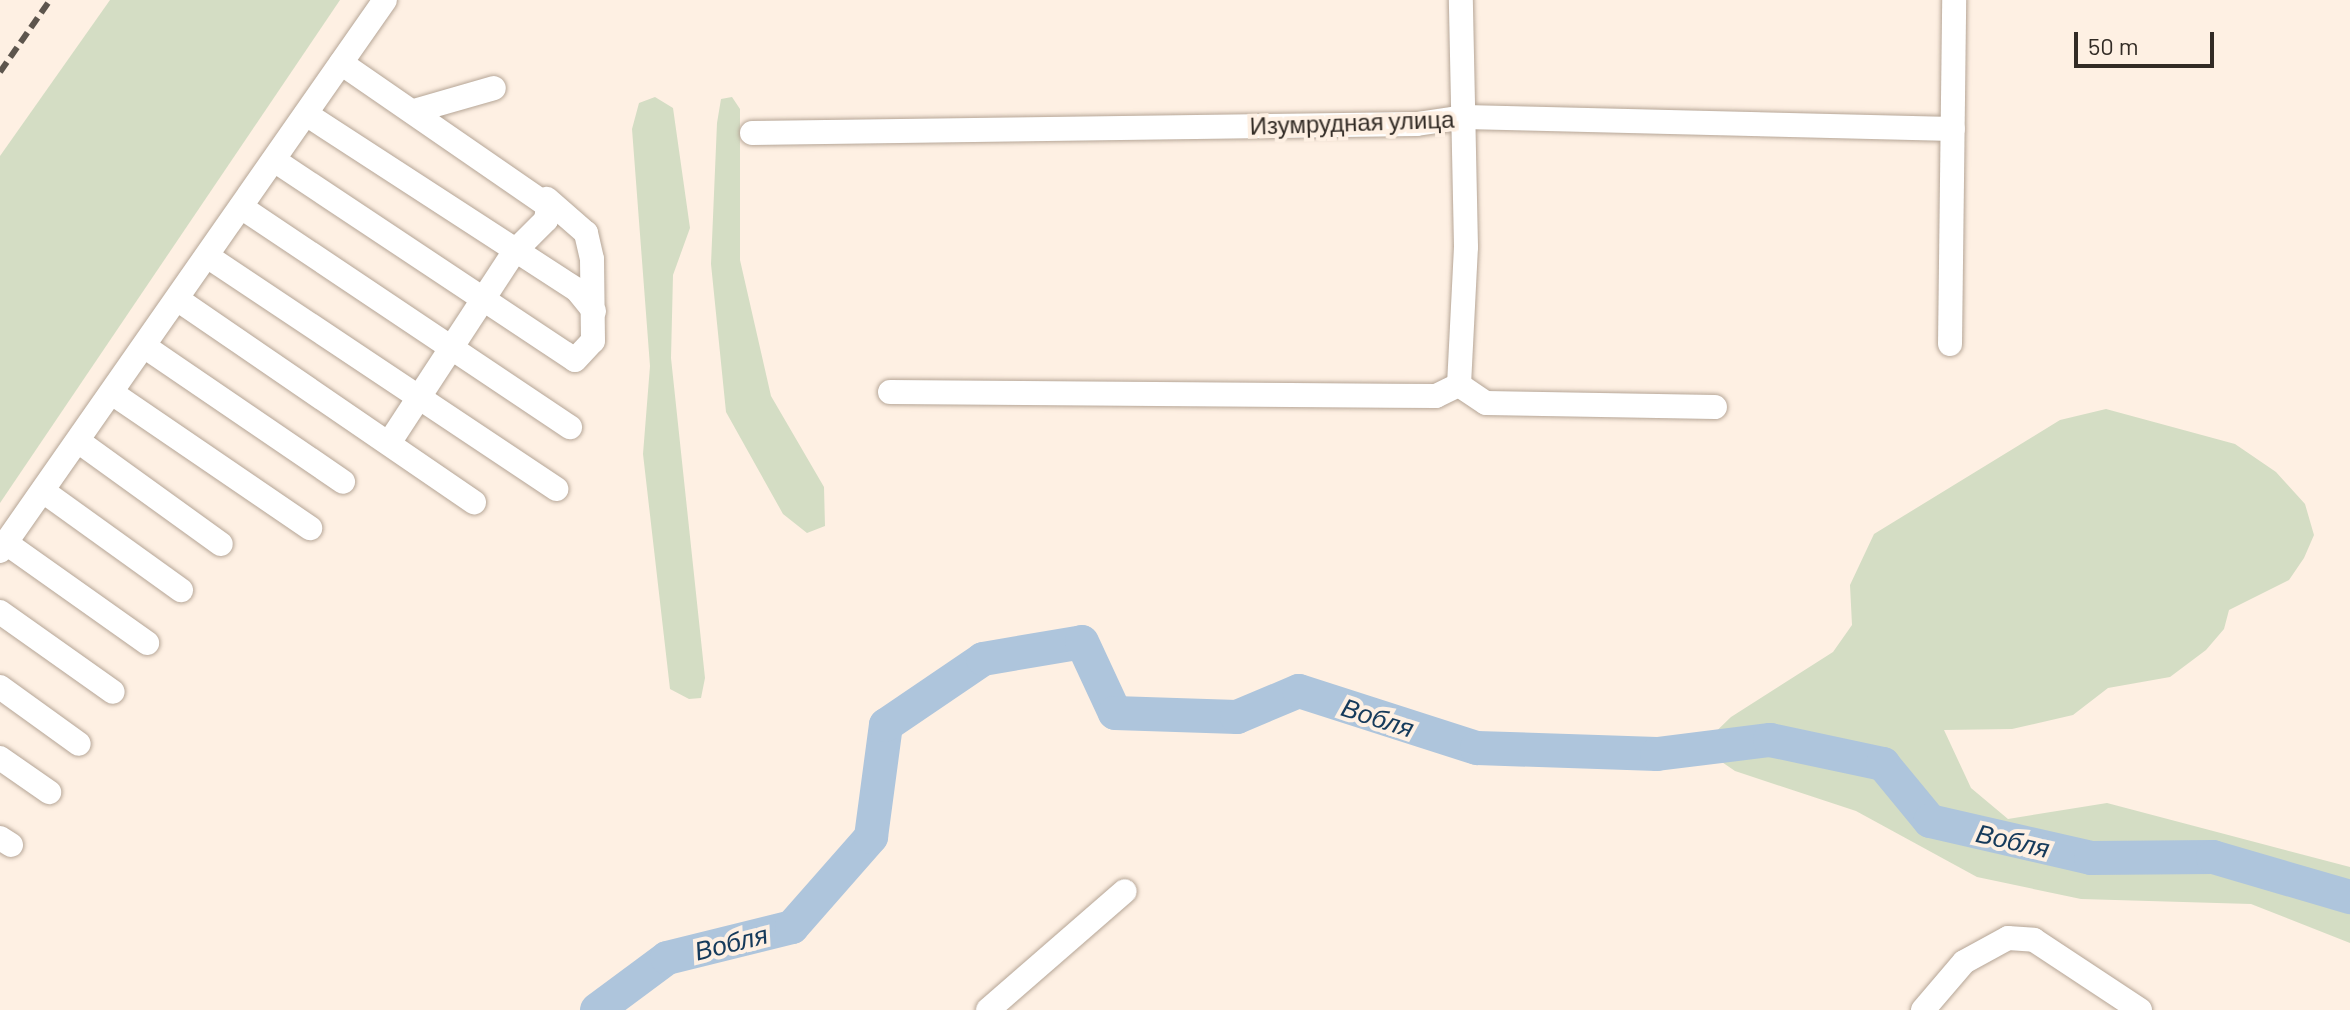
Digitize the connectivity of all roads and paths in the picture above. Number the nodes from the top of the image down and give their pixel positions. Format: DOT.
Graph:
graph roads {
  1 [pos="385,0"];
  2 [pos="1461,0"];
  3 [pos="1954,0"];
  4 [pos="341,63"];
  5 [pos="494,88"];
  6 [pos="414,111"];
  7 [pos="306,114"];
  8 [pos="1465,117"];
  9 [pos="1953,129"];
  10 [pos="752,133"];
  11 [pos="274,160"];
  12 [pos="547,199"];
  13 [pos="241,207"];
  14 [pos="514,252"];
  15 [pos="207,256"];
  16 [pos="177,299"];
  17 [pos="483,299"];
  18 [pos="594,311"];
  19 [pos="1950,344"];
  20 [pos="144,346"];
  21 [pos="451,347"];
  22 [pos="1459,385"];
  23 [pos="890,392"];
  24 [pos="112,393"];
  25 [pos="419,396"];
  26 [pos="1715,407"];
  27 [pos="570,427"];
  28 [pos="78,441"];
  29 [pos="389,443"];
  30 [pos="343,482"];
  31 [pos="557,489"];
  32 [pos="43,491"];
  33 [pos="474,502"];
  34 [pos="310,528"];
  35 [pos="221,544"];
  36 [pos="3,547"];
  37 [pos="181,590"];
  38 [pos="0,612"];
  39 [pos="147,643"];
  40 [pos="0,687"];
  41 [pos="113,692"];
  42 [pos="79,744"];
  43 [pos="0,758"];
  44 [pos="49,792"];
  45 [pos="1125,891"];
  46 [pos="988,1010"];
  47 [pos="1923,1010"];
  48 [pos="2140,1010"];
  1 -- 4 [label="street"];
  2 -- 8 [label="street"];
  3 -- 9 [label="street"];
  4 -- 6 [label="street"];
  4 -- 7 [label="street"];
  5 -- 6 [label="street"];
  6 -- 12 [label="street"];
  7 -- 11 [label="street"];
  7 -- 14 [label="street"];
  8 -- 9 [label="street, Изумрудная улица"];
  8 -- 10 [label="street, Изумрудная улица"];
  8 -- 22 [label="street"];
  9 -- 19 [label="street"];
  11 -- 13 [label="street"];
  11 -- 17 [label="street"];
  12 -- 14 [label="street"];
  12 -- 18 [label="street"];
  13 -- 15 [label="street"];
  13 -- 21 [label="street"];
  14 -- 17 [label="street"];
  14 -- 18 [label="street"];
  15 -- 16 [label="street"];
  15 -- 25 [label="street"];
  16 -- 20 [label="street"];
  16 -- 29 [label="street"];
  17 -- 18 [label="street"];
  17 -- 21 [label="street"];
  20 -- 24 [label="street"];
  20 -- 30 [label="street"];
  21 -- 25 [label="street"];
  21 -- 27 [label="street"];
  22 -- 23 [label="street"];
  22 -- 26 [label="street"];
  24 -- 28 [label="street"];
  24 -- 34 [label="street"];
  25 -- 29 [label="street"];
  25 -- 31 [label="street"];
  28 -- 32 [label="street"];
  28 -- 35 [label="street"];
  29 -- 33 [label="street"];
  32 -- 36 [label="street"];
  32 -- 37 [label="street"];
  36 -- 39 [label="street"];
  38 -- 41 [label="street"];
  40 -- 42 [label="street"];
  43 -- 44 [label="street"];
  45 -- 46 [label="street"];
  47 -- 48 [label="street"];
}
